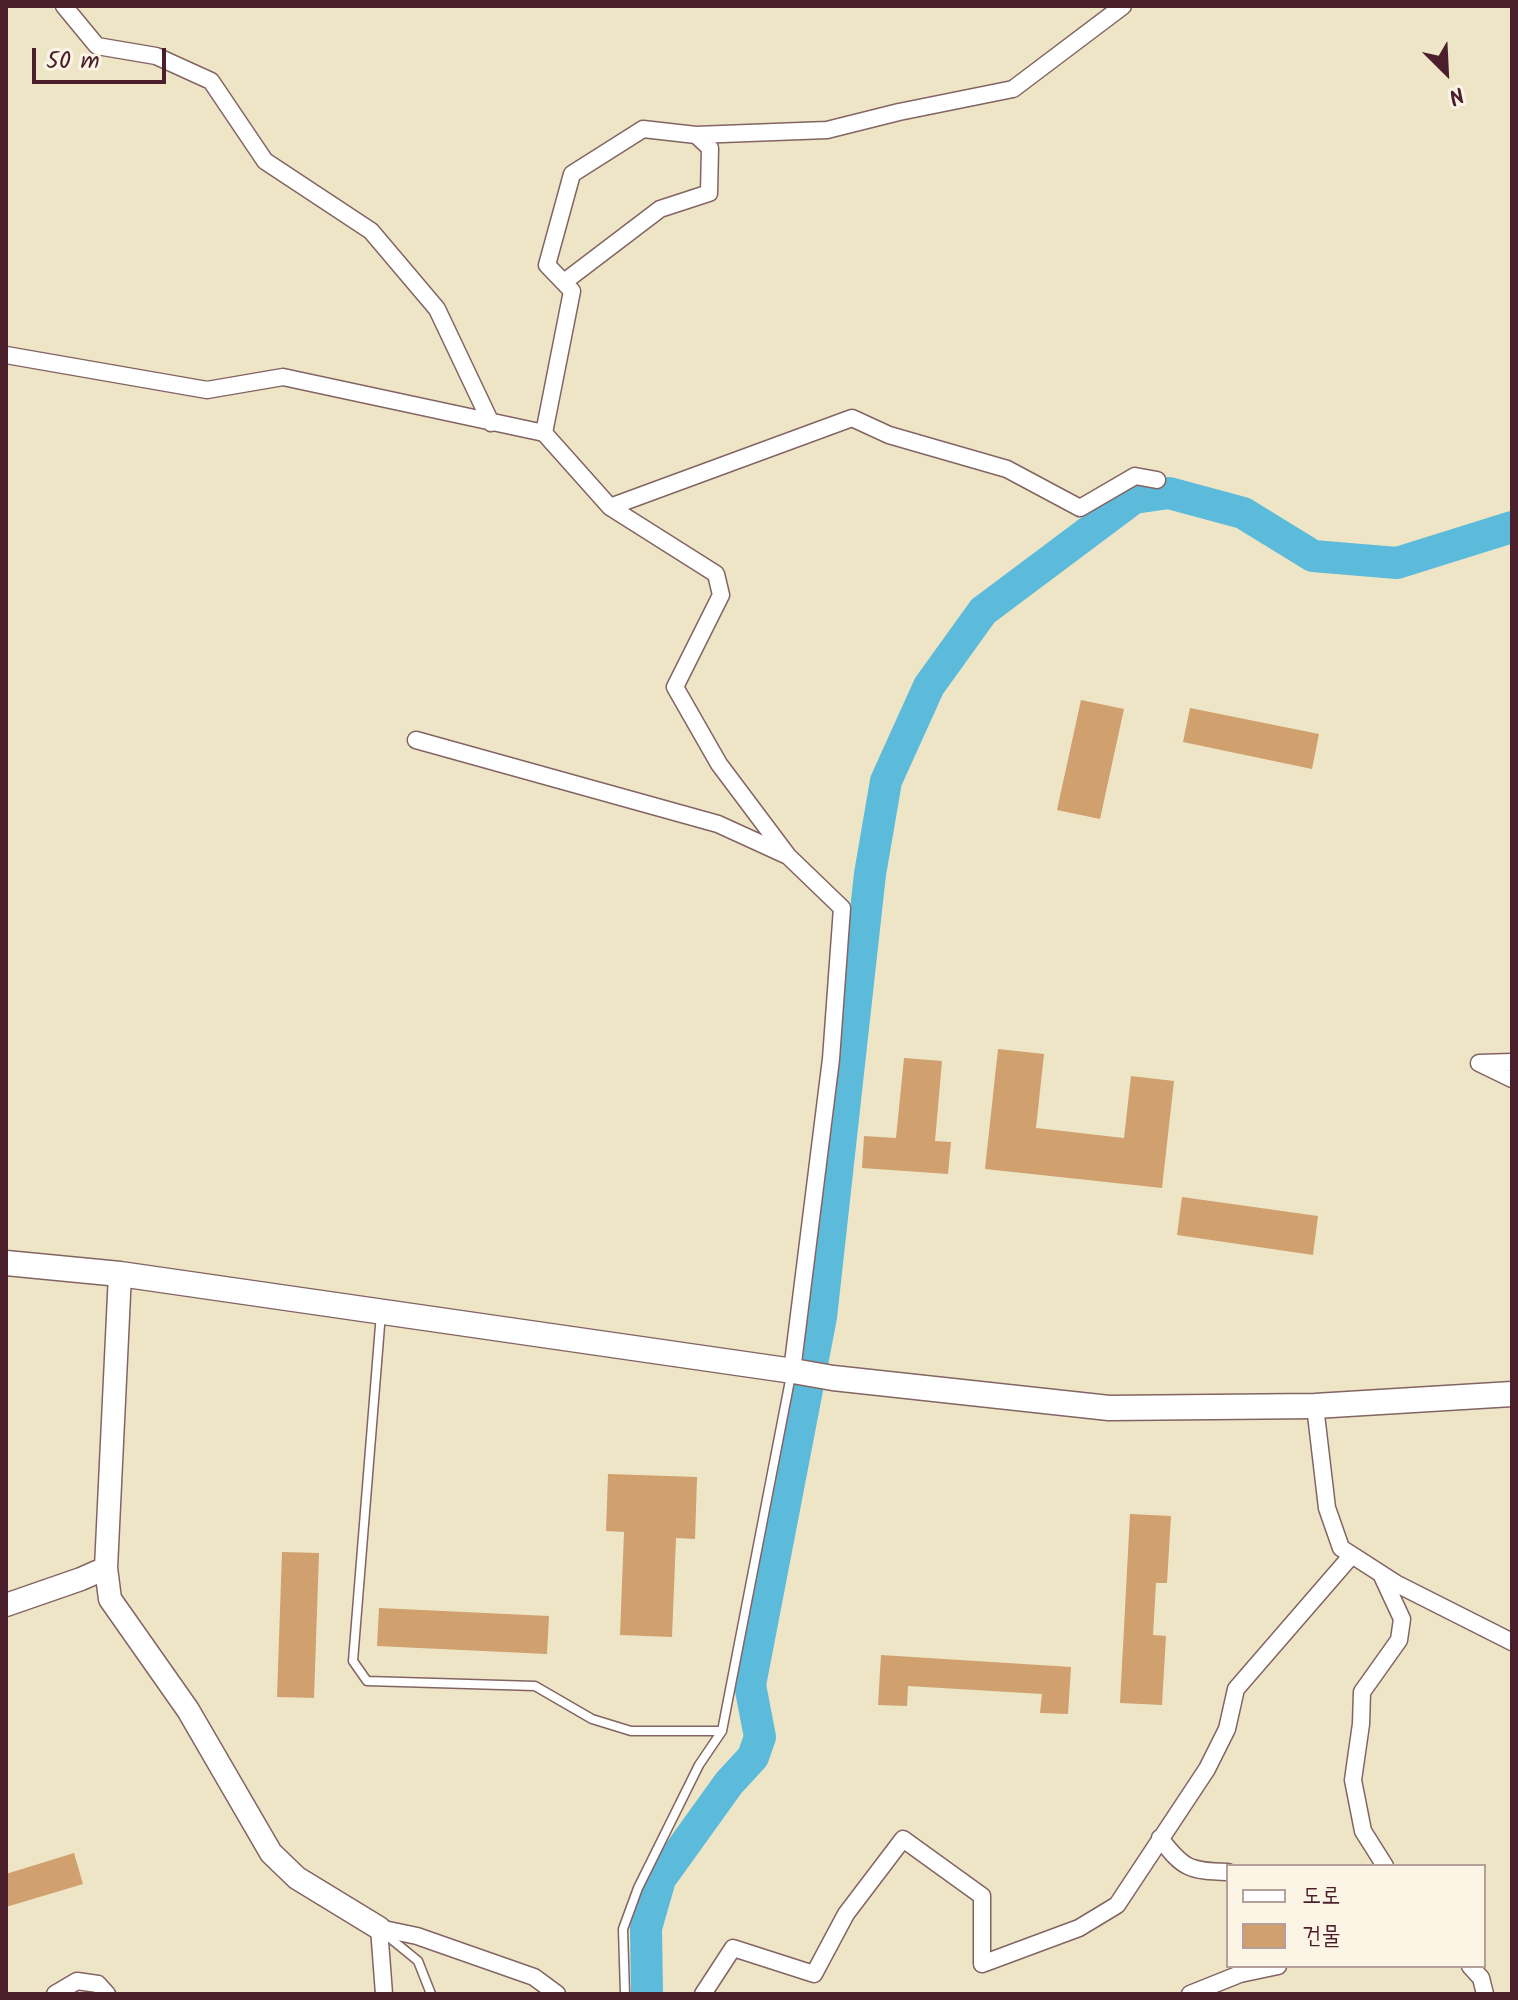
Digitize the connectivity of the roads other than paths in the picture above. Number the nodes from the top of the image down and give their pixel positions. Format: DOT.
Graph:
graph roads {
  1 [pos="64,6"];
  2 [pos="1123,6"];
  3 [pos="696,135"];
  4 [pos="564,282"];
  5 [pos="6,355"];
  6 [pos="491,423"];
  7 [pos="544,433"];
  8 [pos="1157,480"];
  9 [pos="610,507"];
  10 [pos="416,740"];
  11 [pos="788,856"];
  12 [pos="1512,1062"];
  13 [pos="1512,1079"];
  14 [pos="6,1263"];
  15 [pos="120,1274"];
  16 [pos="381,1311"];
  17 [pos="793,1371"];
  18 [pos="1512,1394"];
  19 [pos="1315,1406"];
  20 [pos="1352,1555"];
  21 [pos="106,1568"];
  22 [pos="1382,1574"];
  23 [pos="7,1604"];
  24 [pos="1512,1642"];
  25 [pos="722,1731"];
  26 [pos="1160,1838"];
  27 [pos="1384,1864"];
  28 [pos="1226,1872"];
  29 [pos="379,1928"];
  30 [pos="1268,1968"];
  31 [pos="1472,1968"];
  32 [pos="55,1994"];
  33 [pos="107,1994"];
  34 [pos="384,1994"];
  35 [pos="431,1994"];
  36 [pos="557,1994"];
  37 [pos="625,1994"];
  38 [pos="703,1994"];
  39 [pos="1190,1994"];
  40 [pos="1485,1994"];
  1 -- 6 [label="street"];
  2 -- 3 [label="street"];
  3 -- 4 [label="street"];
  3 -- 4 [label="street"];
  4 -- 7 [label="street"];
  5 -- 6 [label="street"];
  6 -- 7 [label="street"];
  7 -- 9 [label="street"];
  8 -- 9 [label="street"];
  9 -- 11 [label="street"];
  10 -- 11 [label="street"];
  11 -- 17 [label="street"];
  12 -- 13 [label="street"];
  14 -- 15 [label="main road"];
  15 -- 16 [label="main road"];
  15 -- 21 [label="street"];
  16 -- 17 [label="main road"];
  16 -- 25 [label="lane"];
  17 -- 19 [label="main road"];
  17 -- 25 [label="lane"];
  18 -- 19 [label="main road"];
  19 -- 20 [label="street"];
  20 -- 22 [label="street"];
  20 -- 26 [label="street"];
  21 -- 23 [label="street"];
  21 -- 29 [label="street"];
  22 -- 24 [label="street"];
  22 -- 27 [label="street"];
  25 -- 37 [label="lane"];
  26 -- 28 [label="street"];
  26 -- 38 [label="street"];
  29 -- 34 [label="street"];
  29 -- 35 [label="lane"];
  29 -- 36 [label="street"];
  30 -- 39 [label="street"];
  31 -- 40 [label="street"];
  32 -- 33 [label="street"];
}
